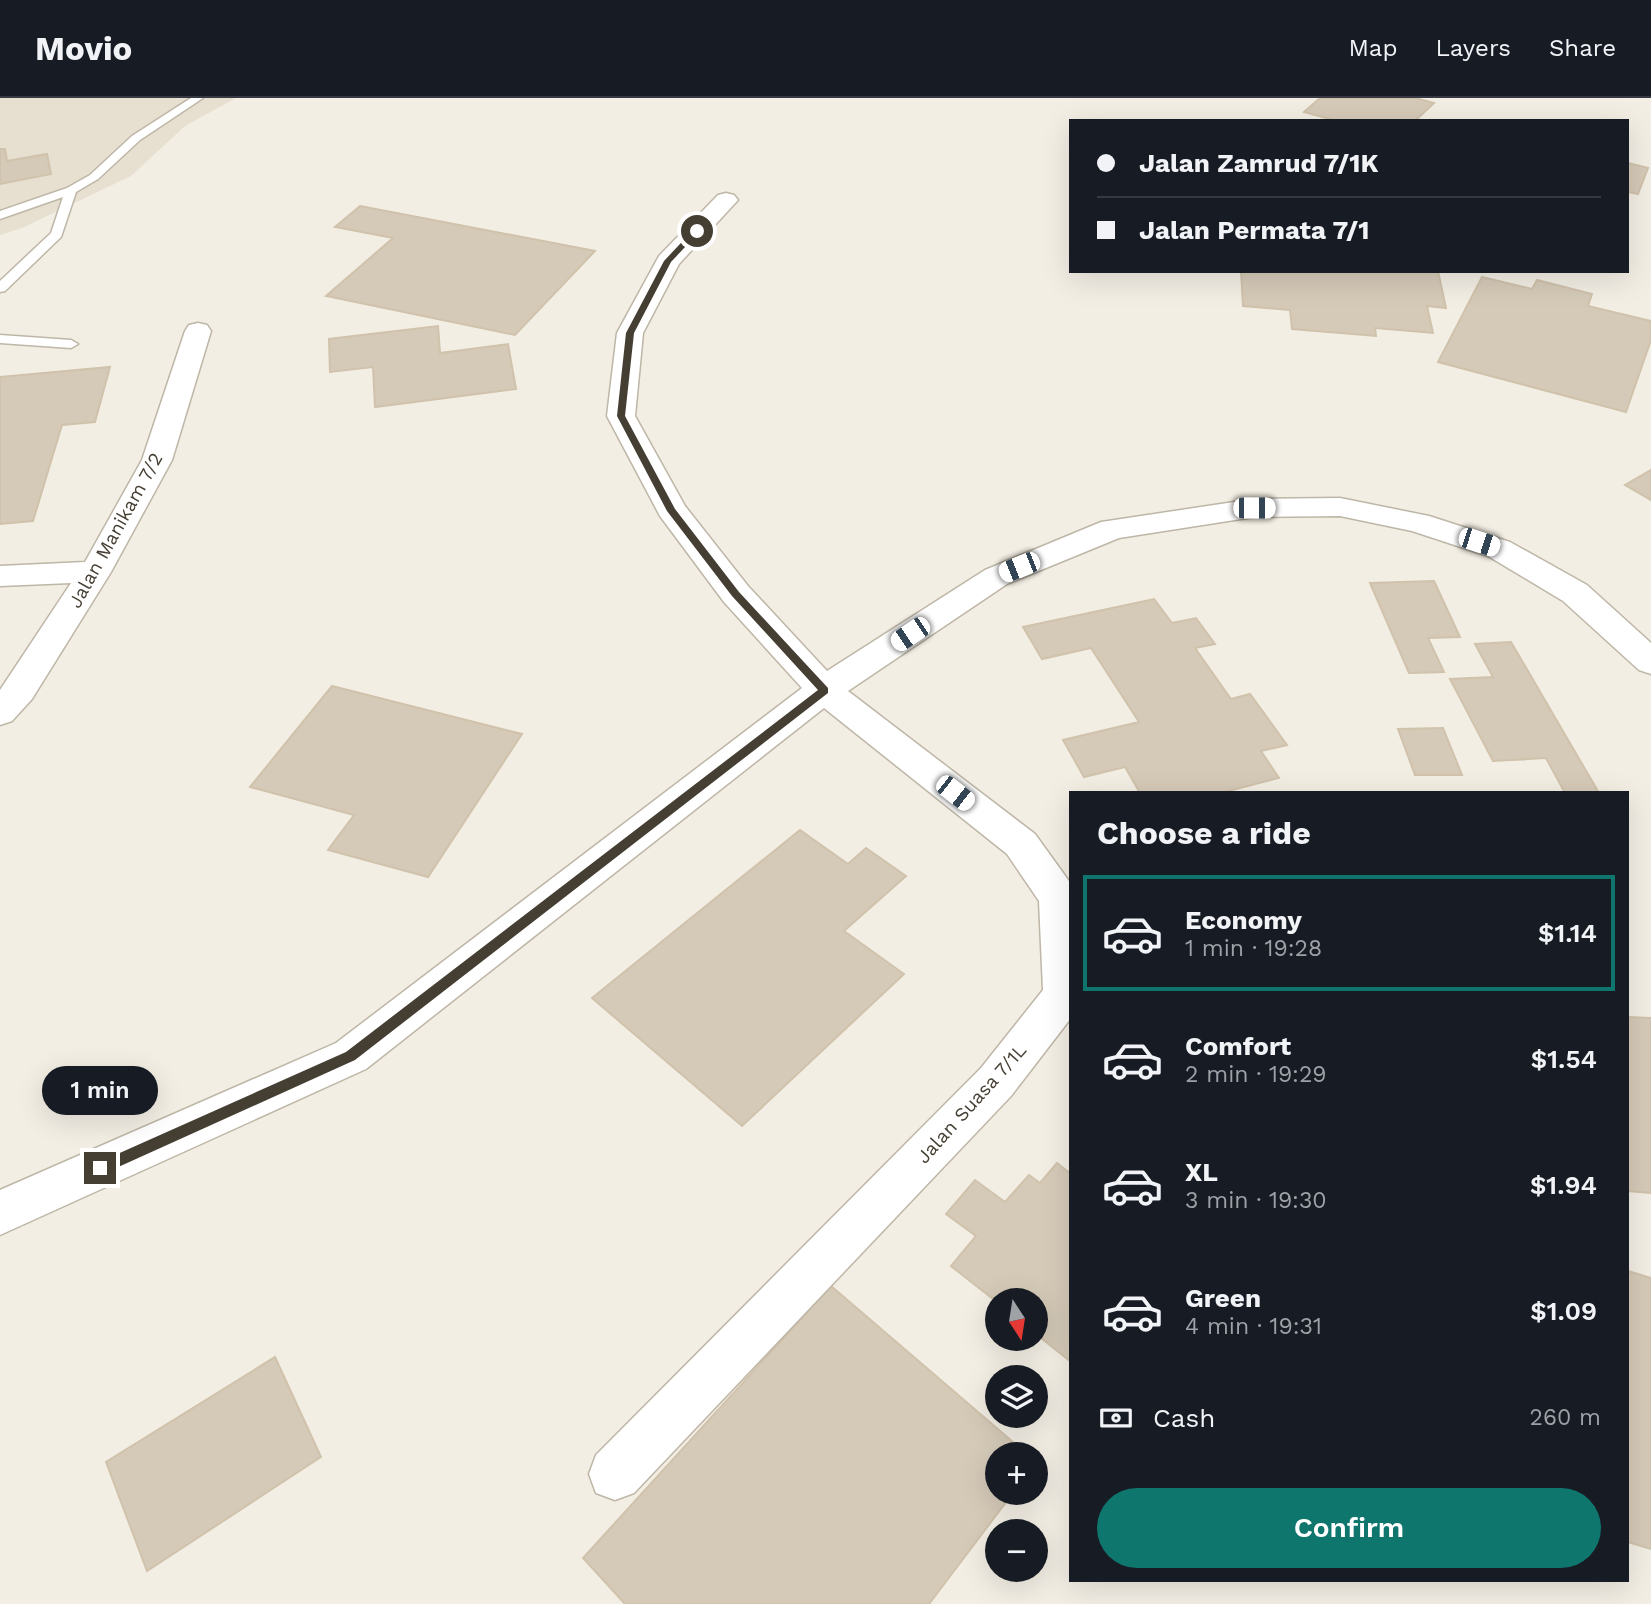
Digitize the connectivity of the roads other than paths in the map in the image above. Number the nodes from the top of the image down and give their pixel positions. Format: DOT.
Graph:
graph roads {
  1 [pos="198,98"];
  2 [pos="71,190"];
  3 [pos="726,200"];
  4 [pos="0,215"];
  5 [pos="0,288"];
  6 [pos="198,331"];
  7 [pos="0,339"];
  8 [pos="71,344"];
  9 [pos="96,572"];
  10 [pos="0,576"];
  11 [pos="1651,662"];
  12 [pos="824,690"];
  13 [pos="0,712"];
  14 [pos="0,1213"];
  15 [pos="615,1474"];
  1 -- 2 [label="lane"];
  2 -- 4 [label="lane"];
  2 -- 5 [label="lane"];
  3 -- 12 [label="street, Jalan Suasa 7/1L"];
  6 -- 9 [label="street, Jalan Manikam 7/2"];
  7 -- 8 [label="lane"];
  9 -- 10 [label="street"];
  9 -- 13 [label="street, Jalan Manikam 7/2"];
  11 -- 12 [label="street"];
  12 -- 14 [label="street"];
  12 -- 15 [label="street, Jalan Suasa 7/1L"];
}
